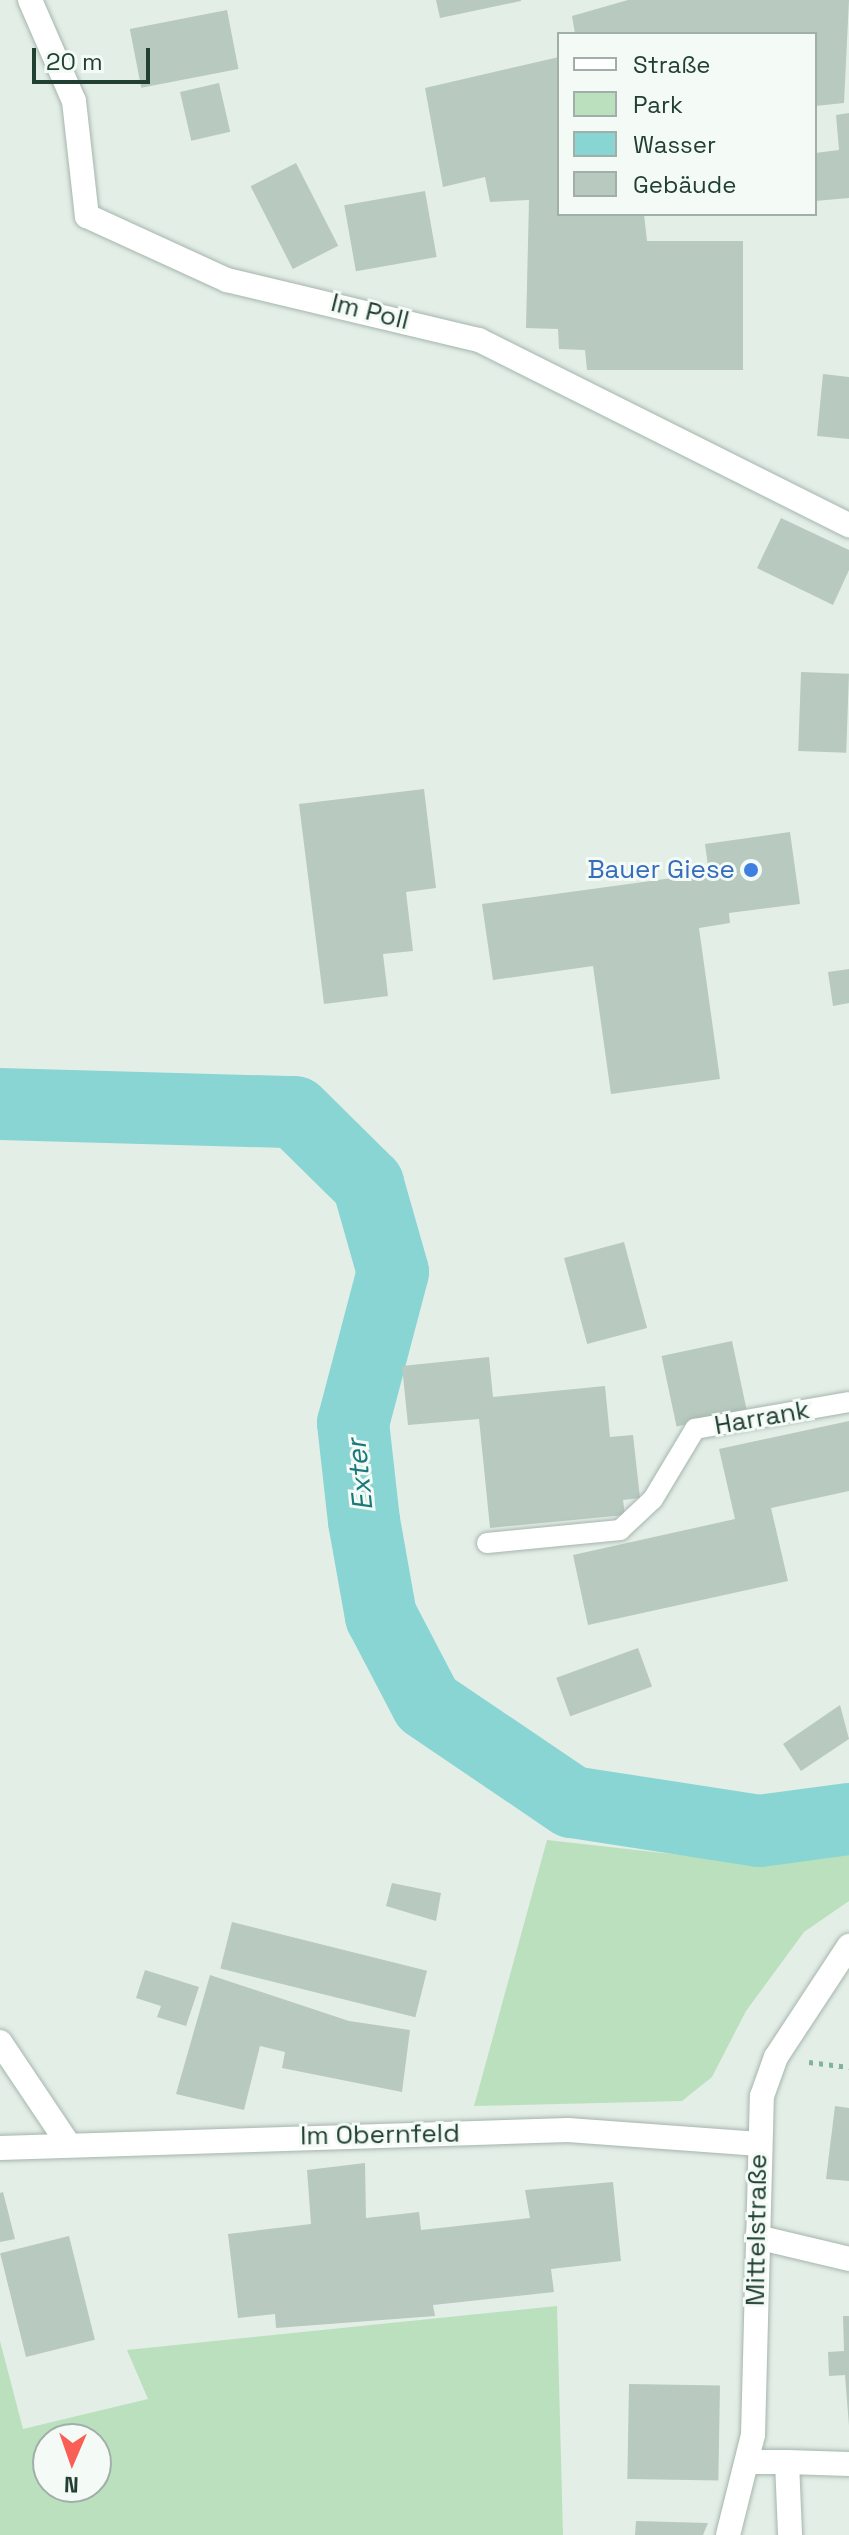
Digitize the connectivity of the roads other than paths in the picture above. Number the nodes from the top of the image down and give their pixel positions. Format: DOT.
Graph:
graph roads {
  1 [pos="30,0"];
  2 [pos="849,525"];
  3 [pos="849,1402"];
  4 [pos="487,1543"];
  5 [pos="849,1946"];
  6 [pos="0,2042"];
  7 [pos="67,2142"];
  8 [pos="759,2144"];
  9 [pos="0,2148"];
  10 [pos="757,2237"];
  11 [pos="849,2259"];
  12 [pos="747,2462"];
  13 [pos="787,2462"];
  14 [pos="849,2464"];
  15 [pos="728,2535"];
  16 [pos="790,2535"];
  1 -- 2 [label="street, Im Poll"];
  3 -- 4 [label="lane, Harrank"];
  5 -- 8 [label="street, Mittelstraße"];
  6 -- 7 [label="street"];
  7 -- 8 [label="street, Im Obernfeld"];
  7 -- 9 [label="street, Im Obernfeld"];
  8 -- 10 [label="street, Mittelstraße"];
  10 -- 11 [label="street"];
  10 -- 12 [label="street, Mittelstraße"];
  12 -- 13 [label="street"];
  12 -- 15 [label="street, Mittelstraße"];
  13 -- 14 [label="street"];
  13 -- 16 [label="street"];
}
